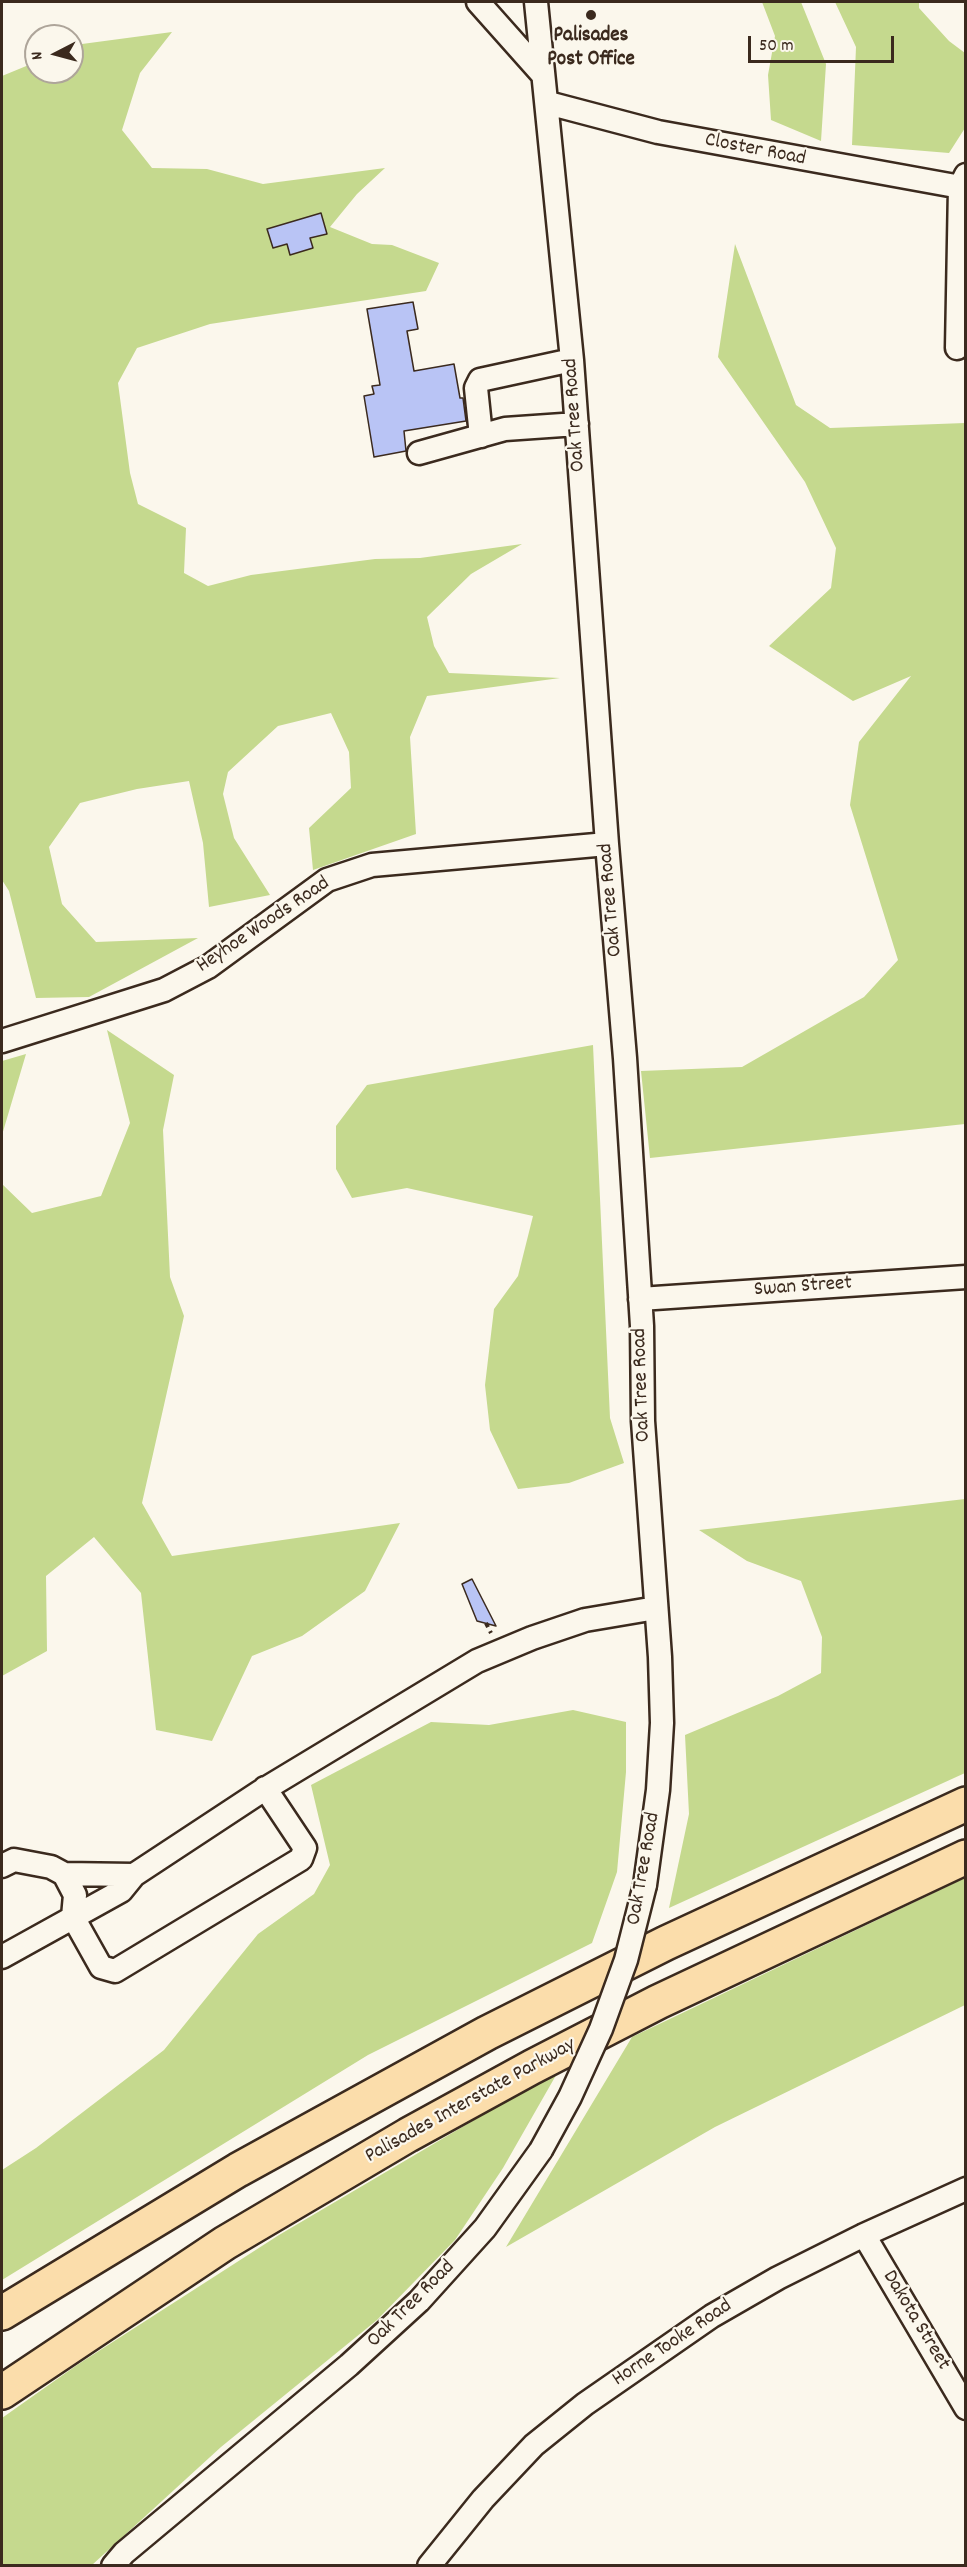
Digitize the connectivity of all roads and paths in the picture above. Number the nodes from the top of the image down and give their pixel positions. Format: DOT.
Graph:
graph roads {
  1 [pos="478,2"];
  2 [pos="536,2"];
  3 [pos="543,75"];
  4 [pos="548,103"];
  5 [pos="964,183"];
  6 [pos="957,348"];
  7 [pos="572,360"];
  8 [pos="577,424"];
  9 [pos="481,436"];
  10 [pos="419,453"];
  11 [pos="607,844"];
  12 [pos="2,1041"];
  13 [pos="966,1277"];
  14 [pos="640,1299"];
  15 [pos="656,1608"];
  16 [pos="486,1623"];
  17 [pos="491,1633"];
  18 [pos="265,1788"];
  19 [pos="966,1804"];
  20 [pos="966,1857"];
  21 [pos="2,1866"];
  22 [pos="64,1874"];
  23 [pos="134,1875"];
  24 [pos="73,1917"];
  25 [pos="2,1957"];
  26 [pos="966,2189"];
  27 [pos="864,2235"];
  28 [pos="2,2313"];
  29 [pos="2,2392"];
  30 [pos="966,2408"];
  31 [pos="113,2565"];
  32 [pos="429,2565"];
  1 -- 3 [label="street"];
  2 -- 3 [label="street, Oak Tree Road"];
  3 -- 4 [label="street, Oak Tree Road"];
  4 -- 5 [label="street, Closter Road"];
  4 -- 7 [label="street, Oak Tree Road"];
  5 -- 6 [label="street"];
  7 -- 8 [label="street, Oak Tree Road"];
  7 -- 9 [label="street"];
  8 -- 9 [label="street"];
  8 -- 11 [label="street, Oak Tree Road"];
  9 -- 10 [label="street"];
  11 -- 12 [label="street, Heyhoe Woods Road"];
  11 -- 14 [label="street, Oak Tree Road"];
  13 -- 14 [label="street, Swan Street"];
  14 -- 15 [label="street, Oak Tree Road"];
  15 -- 18 [label="street"];
  15 -- 31 [label="street, Oak Tree Road, bridge"];
  16 -- 17 [label="path"];
  18 -- 23 [label="street"];
  18 -- 24 [label="street"];
  19 -- 28 [label="highway"];
  20 -- 29 [label="highway, Palisades Interstate Parkway"];
  21 -- 22 [label="street"];
  22 -- 23 [label="street"];
  22 -- 24 [label="street"];
  23 -- 24 [label="street"];
  24 -- 25 [label="street"];
  26 -- 27 [label="street, Horne Tooke Road"];
  27 -- 30 [label="street, Dakota Street"];
  27 -- 32 [label="street, Horne Tooke Road"];
}
